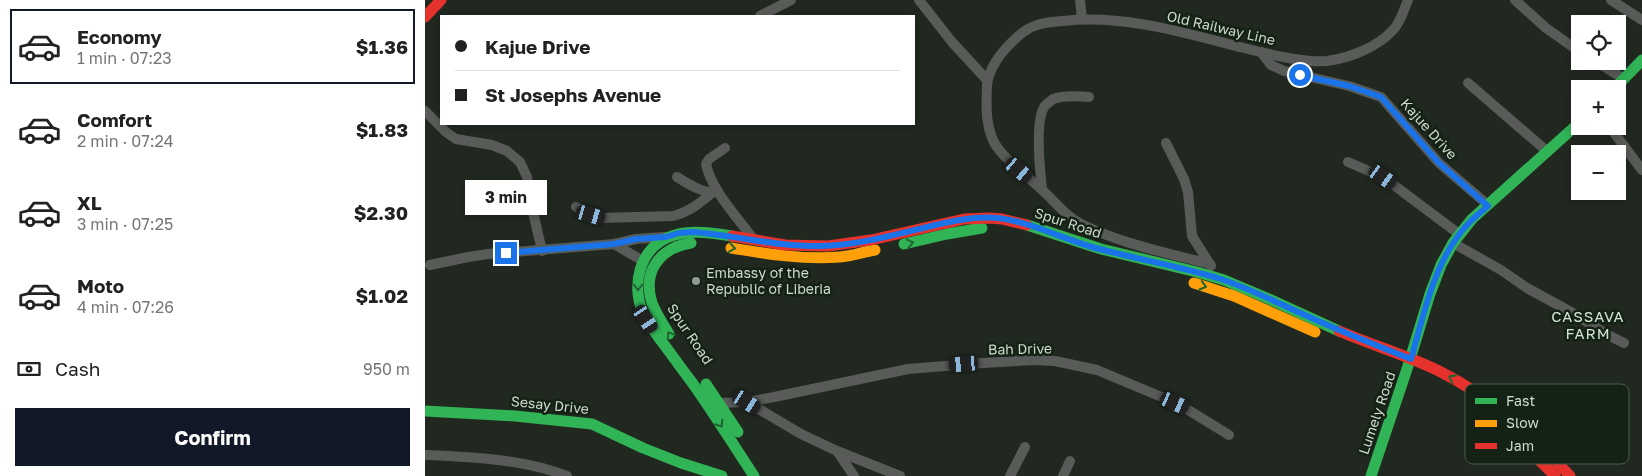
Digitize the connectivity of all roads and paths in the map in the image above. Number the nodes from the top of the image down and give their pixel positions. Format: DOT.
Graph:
graph roads {
  1 [pos="441,0"];
  2 [pos="791,0"];
  3 [pos="919,0"];
  4 [pos="1080,0"];
  5 [pos="1408,0"];
  6 [pos="1515,0"];
  7 [pos="1611,0"];
  8 [pos="762,15"];
  9 [pos="425,17"];
  10 [pos="1082,18"];
  11 [pos="1642,20"];
  12 [pos="1571,46"];
  13 [pos="1261,52"];
  14 [pos="1642,60"];
  15 [pos="1610,70"];
  16 [pos="1624,79"];
  17 [pos="987,80"];
  18 [pos="1469,83"];
  19 [pos="1089,97"];
  20 [pos="425,111"];
  21 [pos="1571,130"];
  22 [pos="1616,135"];
  23 [pos="1166,143"];
  24 [pos="725,148"];
  25 [pos="1548,152"];
  26 [pos="1348,162"];
  27 [pos="1642,170"];
  28 [pos="677,177"];
  29 [pos="1042,189"];
  30 [pos="715,192"];
  31 [pos="1488,206"];
  32 [pos="576,207"];
  33 [pos="961,225"];
  34 [pos="666,237"];
  35 [pos="1456,238"];
  36 [pos="755,240"];
  37 [pos="614,244"];
  38 [pos="707,244"];
  39 [pos="721,246"];
  40 [pos="542,251"];
  41 [pos="643,261"];
  42 [pos="1209,264"];
  43 [pos="430,265"];
  44 [pos="1221,279"];
  45 [pos="1624,343"];
  46 [pos="1411,367"];
  47 [pos="689,370"];
  48 [pos="1465,386"];
  49 [pos="1452,391"];
  50 [pos="1465,397"];
  51 [pos="747,402"];
  52 [pos="715,406"];
  53 [pos="425,411"];
  54 [pos="1229,435"];
  55 [pos="1025,447"];
  56 [pos="837,451"];
  57 [pos="425,455"];
  58 [pos="1070,461"];
  59 [pos="1543,464"];
  60 [pos="1559,464"];
  61 [pos="567,476"];
  62 [pos="721,476"];
  63 [pos="754,476"];
  64 [pos="766,476"];
  65 [pos="854,476"];
  66 [pos="900,476"];
  67 [pos="1010,476"];
  68 [pos="1063,476"];
  69 [pos="1371,476"];
  70 [pos="1555,476"];
  71 [pos="1570,476"];
  1 -- 9 [label="main road"];
  2 -- 8 [label="street"];
  3 -- 17 [label="street"];
  4 -- 10 [label="street"];
  5 -- 13 [label="street, Old Railway Line"];
  6 -- 12 [label="street"];
  7 -- 11 [label="street"];
  10 -- 13 [label="street, Old Railway Line"];
  10 -- 17 [label="street, Old Railway Line"];
  13 -- 31 [label="street, Kajue Drive"];
  14 -- 16 [label="main road"];
  15 -- 16 [label="street"];
  17 -- 29 [label="street, Old Railway Line"];
  18 -- 25 [label="street"];
  19 -- 29 [label="street"];
  20 -- 40 [label="street"];
  21 -- 25 [label="main road, Lumely Road"];
  22 -- 27 [label="street"];
  23 -- 42 [label="street"];
  24 -- 30 [label="street"];
  25 -- 31 [label="main road, Lumely Road"];
  26 -- 35 [label="street"];
  28 -- 30 [label="street"];
  29 -- 42 [label="street, Old Railway Line"];
  30 -- 32 [label="street"];
  30 -- 36 [label="street"];
  31 -- 35 [label="main road, Lumely Road"];
  33 -- 36 [label="main road, Spur Road"];
  39 -- 33 [label="main road, Spur Road, one-way"];
  33 -- 44 [label="main road, Spur Road"];
  33 -- 46 [label="main road, Spur Road, one-way"];
  34 -- 36 [label="main road, Spur Road"];
  34 -- 37 [label="street"];
  34 -- 41 [label="main road, Spur Road"];
  35 -- 45 [label="street"];
  35 -- 46 [label="main road, Lumely Road"];
  37 -- 40 [label="street"];
  37 -- 41 [label="street"];
  47 -- 38 [label="main road, Spur Road, one-way"];
  40 -- 43 [label="street"];
  41 -- 47 [label="main road, Spur Road, one-way"];
  42 -- 44 [label="street"];
  44 -- 46 [label="main road, Spur Road"];
  48 -- 46 [label="main road, Spur Road, one-way"];
  46 -- 69 [label="main road, Lumely Road"];
  47 -- 52 [label="main road, Spur Road"];
  49 -- 50 [label="main road"];
  51 -- 52 [label="street, Bah Drive"];
  51 -- 54 [label="street, Bah Drive"];
  51 -- 56 [label="street"];
  52 -- 63 [label="main road, Spur Road, one-way"];
  52 -- 64 [label="main road, Spur Road"];
  53 -- 62 [label="main road, Sesay Drive"];
  55 -- 67 [label="street"];
  56 -- 65 [label="street"];
  56 -- 66 [label="street"];
  57 -- 61 [label="street"];
  58 -- 68 [label="street"];
  59 -- 70 [label="main road"];
  71 -- 60 [label="main road, Spur Road, one-way"];
}
